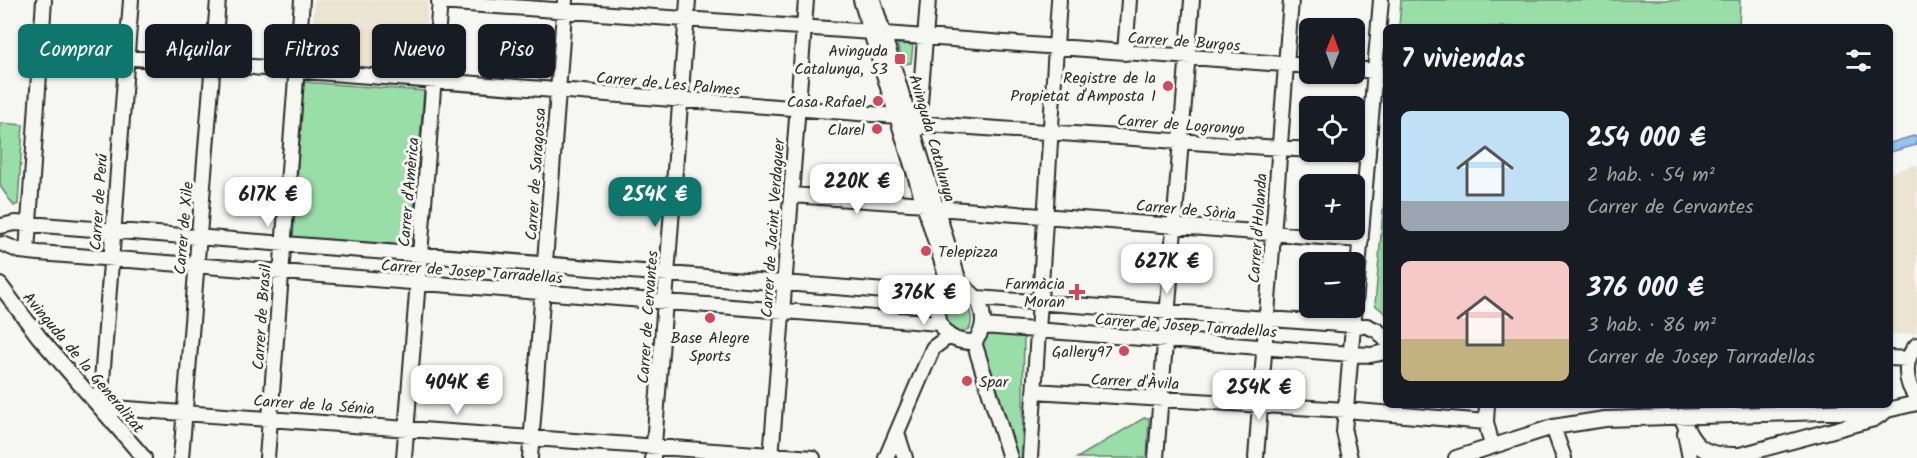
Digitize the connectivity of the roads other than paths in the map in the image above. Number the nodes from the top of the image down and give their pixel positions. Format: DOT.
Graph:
graph roads {
  1 [pos="44,0"];
  2 [pos="131,0"];
  3 [pos="218,0"];
  4 [pos="302,0"];
  5 [pos="688,0"];
  6 [pos="806,0"];
  7 [pos="861,0"];
  8 [pos="873,0"];
  9 [pos="928,0"];
  10 [pos="1059,0"];
  11 [pos="1129,0"];
  12 [pos="1192,0"];
  13 [pos="1291,0"];
  14 [pos="1381,0"];
  15 [pos="440,1"];
  16 [pos="565,6"];
  17 [pos="686,20"];
  18 [pos="43,24"];
  19 [pos="129,24"];
  20 [pos="216,24"];
  21 [pos="300,24"];
  22 [pos="804,27"];
  23 [pos="879,33"];
  24 [pos="925,37"];
  25 [pos="1056,48"];
  26 [pos="1125,53"];
  27 [pos="1188,58"];
  28 [pos="1286,65"];
  29 [pos="1299,66"];
  30 [pos="1365,70"];
  31 [pos="1375,71"];
  32 [pos="360,76"];
  33 [pos="39,78"];
  34 [pos="124,78"];
  35 [pos="212,78"];
  36 [pos="295,78"];
  37 [pos="433,81"];
  38 [pos="558,90"];
  39 [pos="680,101"];
  40 [pos="798,109"];
  41 [pos="898,116"];
  42 [pos="916,123"];
  43 [pos="1050,132"];
  44 [pos="1182,140"];
  45 [pos="1280,148"];
  46 [pos="1299,149"];
  47 [pos="1365,155"];
  48 [pos="1368,155"];
  49 [pos="1365,191"];
  50 [pos="791,195"];
  51 [pos="931,206"];
  52 [pos="1044,215"];
  53 [pos="28,224"];
  54 [pos="1,225"];
  55 [pos="1175,225"];
  56 [pos="113,231"];
  57 [pos="1273,233"];
  58 [pos="1299,235"];
  59 [pos="199,237"];
  60 [pos="1361,240"];
  61 [pos="283,244"];
  62 [pos="2,246"];
  63 [pos="27,252"];
  64 [pos="420,254"];
  65 [pos="111,259"];
  66 [pos="545,263"];
  67 [pos="197,266"];
  68 [pos="281,272"];
  69 [pos="667,273"];
  70 [pos="785,282"];
  71 [pos="417,283"];
  72 [pos="0,285"];
  73 [pos="954,285"];
  74 [pos="543,293"];
  75 [pos="937,295"];
  76 [pos="977,298"];
  77 [pos="665,302"];
  78 [pos="1039,303"];
  79 [pos="1168,311"];
  80 [pos="782,312"];
  81 [pos="1267,318"];
  82 [pos="939,323"];
  83 [pos="1353,325"];
  84 [pos="983,326"];
  85 [pos="1038,332"];
  86 [pos="949,336"];
  87 [pos="1383,337"];
  88 [pos="1166,340"];
  89 [pos="974,342"];
  90 [pos="1917,345"];
  91 [pos="1264,347"];
  92 [pos="1383,352"];
  93 [pos="1351,354"];
  94 [pos="1893,358"];
  95 [pos="1908,359"];
  96 [pos="1034,391"];
  97 [pos="1917,398"];
  98 [pos="1161,399"];
  99 [pos="1917,403"];
  100 [pos="1260,405"];
  101 [pos="100,407"];
  102 [pos="1487,408"];
  103 [pos="1346,410"];
  104 [pos="1887,410"];
  105 [pos="185,411"];
  106 [pos="1681,416"];
  107 [pos="270,418"];
  108 [pos="1486,422"];
  109 [pos="1553,427"];
  110 [pos="406,428"];
  111 [pos="897,433"];
  112 [pos="531,437"];
  113 [pos="1492,446"];
  114 [pos="653,452"];
  115 [pos="771,456"];
  116 [pos="1736,456"];
  117 [pos="144,458"];
  118 [pos="181,458"];
  119 [pos="267,458"];
  120 [pos="404,458"];
  121 [pos="530,458"];
  122 [pos="813,458"];
  123 [pos="886,458"];
  124 [pos="904,458"];
  125 [pos="1010,458"];
  126 [pos="1030,458"];
  127 [pos="1156,458"];
  128 [pos="1256,458"];
  129 [pos="1350,458"];
  130 [pos="1456,458"];
  131 [pos="1564,458"];
  132 [pos="1690,458"];
  1 -- 18 [label="street"];
  2 -- 19 [label="street, Carrer de Perú"];
  3 -- 20 [label="street, Carrer de Xile"];
  4 -- 21 [label="street, Carrer de Brasil"];
  5 -- 17 [label="street, Carrer de Cervantes"];
  6 -- 22 [label="street, Carrer de Jacint Verdaguer"];
  7 -- 23 [label="street"];
  8 -- 23 [label="street, Avinguda Catalunya"];
  9 -- 24 [label="street"];
  10 -- 25 [label="street"];
  11 -- 26 [label="street"];
  12 -- 27 [label="street"];
  13 -- 28 [label="street, Carrer d'Holanda"];
  14 -- 31 [label="street"];
  15 -- 16 [label="street, Carrer de Burgos"];
  15 -- 37 [label="street, Carrer d'Amèrica"];
  16 -- 17 [label="street, Carrer de Burgos"];
  16 -- 38 [label="street, Carrer de Saragossa"];
  17 -- 22 [label="street, Carrer de Burgos"];
  17 -- 39 [label="street, Carrer de Cervantes"];
  22 -- 23 [label="street, Carrer de Burgos"];
  22 -- 40 [label="street, Carrer de Jacint Verdaguer"];
  23 -- 24 [label="street, Carrer de Burgos"];
  23 -- 41 [label="street"];
  23 -- 42 [label="street, Avinguda Catalunya"];
  24 -- 25 [label="street, Carrer de Burgos"];
  24 -- 42 [label="street"];
  25 -- 26 [label="street, Carrer de Burgos"];
  25 -- 43 [label="street"];
  26 -- 27 [label="street, Carrer de Burgos"];
  27 -- 28 [label="street, Carrer de Burgos"];
  27 -- 44 [label="street"];
  28 -- 29 [label="street, Carrer de Burgos"];
  28 -- 45 [label="street, Carrer d'Holanda"];
  30 -- 31 [label="street"];
  31 -- 48 [label="street"];
  32 -- 37 [label="street, Carrer de Les Palmes"];
  33 -- 53 [label="street"];
  34 -- 56 [label="street, Carrer de Perú"];
  35 -- 59 [label="street, Carrer de Xile"];
  36 -- 61 [label="street, Carrer de Brasil"];
  37 -- 38 [label="street, Carrer de Les Palmes"];
  37 -- 64 [label="street, Carrer d'Amèrica"];
  38 -- 39 [label="street, Carrer de Les Palmes"];
  38 -- 66 [label="street, Carrer de Saragossa"];
  39 -- 40 [label="street, Carrer de Les Palmes"];
  39 -- 69 [label="street, Carrer de Cervantes"];
  40 -- 41 [label="street, Carrer de Les Palmes"];
  40 -- 50 [label="street, Carrer de Jacint Verdaguer"];
  41 -- 51 [label="street"];
  42 -- 43 [label="street"];
  42 -- 51 [label="street, Avinguda Catalunya"];
  43 -- 44 [label="street, Carrer de Logronyo"];
  43 -- 52 [label="street"];
  44 -- 45 [label="street, Carrer de Logronyo"];
  44 -- 55 [label="street"];
  45 -- 46 [label="street, Carrer de Logronyo"];
  45 -- 57 [label="street, Carrer d'Holanda"];
  47 -- 48 [label="street"];
  48 -- 49 [label="street"];
  50 -- 51 [label="street, Carrer de Sòria"];
  50 -- 70 [label="street, Carrer de Jacint Verdaguer"];
  51 -- 52 [label="street, Carrer de Sòria"];
  51 -- 73 [label="street"];
  52 -- 55 [label="street, Carrer de Sòria"];
  52 -- 78 [label="street"];
  53 -- 54 [label="street, Carrer de Josep Tarradellas"];
  53 -- 56 [label="street, Carrer de Josep Tarradellas"];
  53 -- 63 [label="street"];
  54 -- 62 [label="street"];
  55 -- 57 [label="street, Carrer de Sòria"];
  55 -- 79 [label="street"];
  56 -- 59 [label="street, Carrer de Josep Tarradellas"];
  56 -- 65 [label="street, Carrer de Perú"];
  57 -- 58 [label="street, Carrer de Sòria"];
  57 -- 81 [label="street, Carrer d'Holanda"];
  59 -- 61 [label="street, Carrer de Josep Tarradellas"];
  59 -- 67 [label="street, Carrer de Xile"];
  60 -- 83 [label="street"];
  61 -- 64 [label="street, Carrer de Josep Tarradellas"];
  61 -- 68 [label="street, Carrer de Brasil"];
  62 -- 63 [label="street, Carrer de Josep Tarradellas"];
  63 -- 65 [label="street, Carrer de Josep Tarradellas"];
  64 -- 66 [label="street, Carrer de Josep Tarradellas"];
  64 -- 71 [label="street, Carrer d'Amèrica"];
  65 -- 67 [label="street, Carrer de Josep Tarradellas"];
  65 -- 101 [label="street, Carrer de Perú"];
  66 -- 69 [label="street, Carrer de Josep Tarradellas"];
  66 -- 74 [label="street, Carrer de Saragossa"];
  67 -- 68 [label="street, Carrer de Josep Tarradellas"];
  67 -- 105 [label="street, Carrer de Xile"];
  68 -- 71 [label="street, Carrer de Josep Tarradellas"];
  68 -- 107 [label="street, Carrer de Brasil"];
  69 -- 70 [label="street, Carrer de Josep Tarradellas"];
  69 -- 77 [label="street, Carrer de Cervantes"];
  70 -- 75 [label="street, Carrer de Josep Tarradellas"];
  70 -- 80 [label="street, Carrer de Jacint Verdaguer"];
  71 -- 74 [label="street, Carrer de Josep Tarradellas"];
  71 -- 110 [label="street, Carrer d'Amèrica"];
  72 -- 101 [label="street, Avinguda de la Generalitat"];
  73 -- 75 [label="street"];
  73 -- 76 [label="street"];
  74 -- 77 [label="street, Carrer de Josep Tarradellas"];
  74 -- 112 [label="street, Carrer de Saragossa"];
  75 -- 82 [label="street"];
  76 -- 78 [label="street, Carrer de Josep Tarradellas"];
  76 -- 84 [label="street"];
  77 -- 80 [label="street, Carrer de Josep Tarradellas"];
  77 -- 114 [label="street, Carrer de Cervantes"];
  78 -- 79 [label="street, Carrer de Josep Tarradellas"];
  78 -- 85 [label="street"];
  79 -- 81 [label="street, Carrer de Josep Tarradellas"];
  79 -- 88 [label="street"];
  80 -- 82 [label="street, Carrer de Josep Tarradellas"];
  80 -- 115 [label="street, Carrer de Jacint Verdaguer"];
  81 -- 83 [label="street, Carrer de Josep Tarradellas"];
  81 -- 91 [label="street, Carrer d'Holanda"];
  82 -- 86 [label="street"];
  83 -- 87 [label="street, Carrer de Josep Tarradellas"];
  83 -- 93 [label="street"];
  84 -- 85 [label="street, Carrer de Josep Tarradellas"];
  84 -- 89 [label="street"];
  85 -- 88 [label="street, Carrer de Josep Tarradellas"];
  85 -- 96 [label="street"];
  86 -- 89 [label="street"];
  86 -- 111 [label="street"];
  88 -- 91 [label="street, Carrer de Josep Tarradellas"];
  88 -- 98 [label="street"];
  89 -- 125 [label="street"];
  90 -- 95 [label="street"];
  91 -- 93 [label="street, Carrer de Josep Tarradellas"];
  91 -- 100 [label="street, Carrer d'Holanda"];
  92 -- 93 [label="street, Carrer de Josep Tarradellas"];
  93 -- 103 [label="street"];
  94 -- 95 [label="street"];
  95 -- 97 [label="street"];
  96 -- 98 [label="street, Carrer d'Àvila"];
  96 -- 126 [label="street"];
  98 -- 100 [label="street, Carrer d'Àvila"];
  98 -- 127 [label="street"];
  99 -- 104 [label="street"];
  100 -- 103 [label="street, Carrer d'Àvila"];
  100 -- 128 [label="street, Carrer d'Holanda"];
  101 -- 105 [label="street, Carrer de la Sénia"];
  101 -- 117 [label="street, Avinguda de la Generalitat"];
  102 -- 108 [label="street"];
  103 -- 108 [label="street, Carrer d'Àvila"];
  103 -- 129 [label="street"];
  104 -- 106 [label="street"];
  104 -- 116 [label="street"];
  105 -- 107 [label="street, Carrer de la Sénia"];
  105 -- 118 [label="street, Carrer de Xile"];
  106 -- 109 [label="street"];
  106 -- 116 [label="street"];
  106 -- 132 [label="street"];
  107 -- 110 [label="street, Carrer de la Sénia"];
  107 -- 119 [label="street, Carrer de Brasil"];
  108 -- 113 [label="street"];
  109 -- 113 [label="street"];
  109 -- 131 [label="street"];
  110 -- 112 [label="street, Carrer de la Sénia"];
  110 -- 120 [label="street, Carrer d'Amèrica"];
  111 -- 123 [label="street"];
  111 -- 124 [label="street"];
  112 -- 114 [label="street, Carrer de la Sénia"];
  112 -- 121 [label="street, Carrer de Saragossa"];
  113 -- 130 [label="street"];
  114 -- 115 [label="street, Carrer de la Sénia"];
  115 -- 122 [label="street, Carrer de la Sénia"];
}
